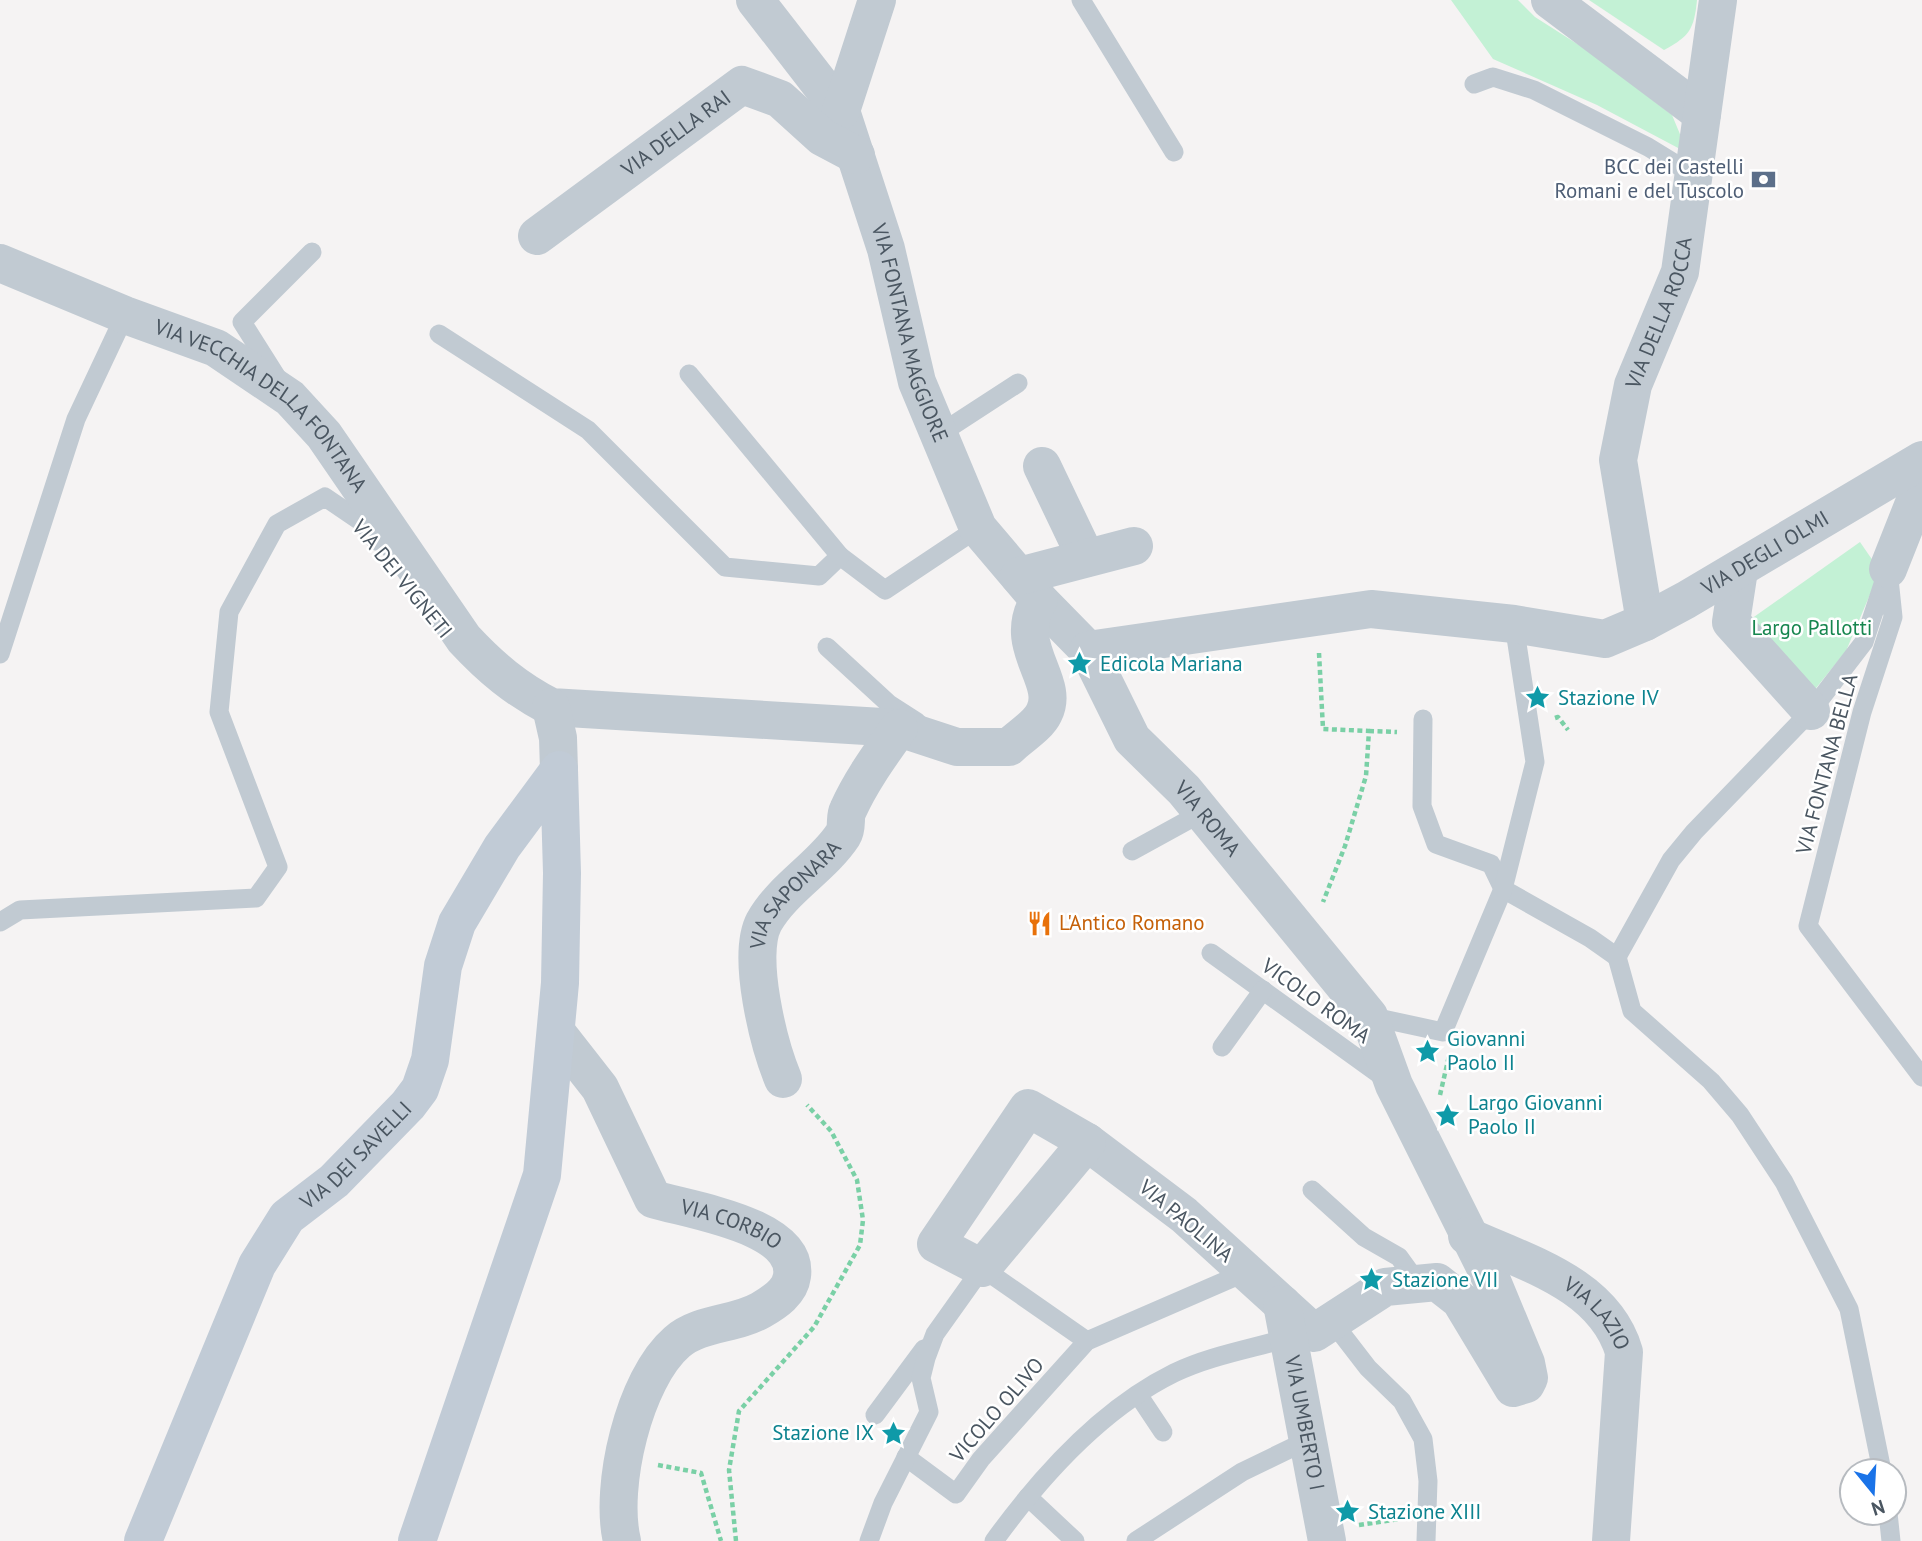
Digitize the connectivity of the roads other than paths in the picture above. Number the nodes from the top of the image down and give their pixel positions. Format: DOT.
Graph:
graph roads {
  1 [pos="755,0"];
  2 [pos="877,0"];
  3 [pos="1081,0"];
  4 [pos="1550,0"];
  5 [pos="1718,0"];
  6 [pos="1474,84"];
  7 [pos="841,111"];
  8 [pos="1702,114"];
  9 [pos="1174,152"];
  10 [pos="856,155"];
  11 [pos="1692,174"];
  12 [pos="537,236"];
  13 [pos="312,253"];
  14 [pos="0,264"];
  15 [pos="125,315"];
  16 [pos="439,334"];
  17 [pos="689,374"];
  18 [pos="1018,383"];
  19 [pos="290,398"];
  20 [pos="940,433"];
  21 [pos="1922,460"];
  22 [pos="1042,466"];
  23 [pos="1922,483"];
  24 [pos="978,528"];
  25 [pos="1134,546"];
  26 [pos="840,556"];
  27 [pos="1086,558"];
  28 [pos="1888,569"];
  29 [pos="1738,570"];
  30 [pos="1029,588"];
  31 [pos="1645,622"];
  32 [pos="1514,624"];
  33 [pos="827,647"];
  34 [pos="1088,650"];
  35 [pos="0,654"];
  36 [pos="551,707"];
  37 [pos="1811,711"];
  38 [pos="1423,719"];
  39 [pos="899,728"];
  40 [pos="957,747"];
  41 [pos="559,769"];
  42 [pos="1203,812"];
  43 [pos="1132,851"];
  44 [pos="1503,889"];
  45 [pos="0,922"];
  46 [pos="1211,953"];
  47 [pos="1617,957"];
  48 [pos="1264,990"];
  49 [pos="1369,1016"];
  50 [pos="557,1033"];
  51 [pos="1222,1047"];
  52 [pos="1922,1077"];
  53 [pos="782,1079"];
  54 [pos="1394,1085"];
  55 [pos="1087,1143"];
  56 [pos="1312,1190"];
  57 [pos="1467,1236"];
  58 [pos="982,1268"];
  59 [pos="1246,1272"];
  60 [pos="1401,1285"];
  61 [pos="1331,1320"];
  62 [pos="1285,1321"];
  63 [pos="935,1334"];
  64 [pos="1087,1341"];
  65 [pos="1139,1396"];
  66 [pos="875,1415"];
  67 [pos="1163,1432"];
  68 [pos="1308,1440"];
  69 [pos="906,1457"];
  70 [pos="1879,1457"];
  71 [pos="1028,1497"];
  72 [pos="1327,1536"];
  73 [pos="143,1541"];
  74 [pos="417,1541"];
  75 [pos="622,1541"];
  76 [pos="869,1541"];
  77 [pos="994,1541"];
  78 [pos="1074,1541"];
  79 [pos="1136,1541"];
  80 [pos="1426,1541"];
  81 [pos="1611,1541"];
  1 -- 7 [label="street, VIA FONTANA MAGGIORE"];
  2 -- 7 [label="street"];
  3 -- 9 [label="lane"];
  4 -- 8 [label="street"];
  5 -- 8 [label="street, VIA DELLA ROCCA"];
  6 -- 11 [label="lane"];
  7 -- 10 [label="street, VIA FONTANA MAGGIORE"];
  8 -- 11 [label="street, VIA DELLA ROCCA"];
  10 -- 12 [label="street, VIA DELLA RAI"];
  10 -- 20 [label="street, VIA FONTANA MAGGIORE"];
  11 -- 31 [label="street, VIA DELLA ROCCA"];
  13 -- 19 [label="lane"];
  14 -- 15 [label="street, VIA VECCHIA DELLA FONTANA"];
  15 -- 19 [label="street, VIA VECCHIA DELLA FONTANA"];
  15 -- 35 [label="lane"];
  16 -- 26 [label="lane"];
  17 -- 26 [label="lane"];
  18 -- 20 [label="lane"];
  19 -- 36 [label="street, VIA VECCHIA DELLA FONTANA"];
  20 -- 24 [label="street, VIA FONTANA MAGGIORE"];
  21 -- 29 [label="street, VIA DEGLI OLMI"];
  22 -- 27 [label="street"];
  23 -- 28 [label="street"];
  24 -- 26 [label="lane"];
  24 -- 30 [label="street, VIA FONTANA MAGGIORE"];
  25 -- 27 [label="street"];
  27 -- 30 [label="street"];
  28 -- 37 [label="lane, VIA FONTANA BELLA"];
  28 -- 52 [label="lane, VIA FONTANA BELLA"];
  29 -- 31 [label="street, VIA DEGLI OLMI"];
  29 -- 37 [label="street"];
  30 -- 34 [label="street, VIA FONTANA MAGGIORE"];
  30 -- 40 [label="street, VIA DEI VIGNETI"];
  31 -- 32 [label="street, VIA DEGLI OLMI"];
  32 -- 34 [label="street"];
  32 -- 44 [label="lane"];
  33 -- 40 [label="lane"];
  34 -- 42 [label="street, VIA ROMA"];
  36 -- 39 [label="street, VIA DEI VIGNETI"];
  36 -- 41 [label="street"];
  36 -- 45 [label="lane, VIA DEI VIGNETI"];
  37 -- 47 [label="lane, VIA FONTANA BELLA"];
  38 -- 44 [label="lane"];
  39 -- 40 [label="street, VIA DEI VIGNETI"];
  39 -- 53 [label="street, VIA SAPONARA"];
  41 -- 50 [label="street"];
  41 -- 73 [label="street, VIA DEI SAVELLI"];
  42 -- 43 [label="lane"];
  42 -- 49 [label="street, VIA ROMA"];
  44 -- 47 [label="lane"];
  44 -- 49 [label="lane"];
  46 -- 48 [label="lane, VICOLO ROMA"];
  47 -- 70 [label="lane"];
  48 -- 51 [label="lane"];
  48 -- 54 [label="lane, VICOLO ROMA"];
  49 -- 54 [label="street, VIA ROMA"];
  50 -- 74 [label="street"];
  50 -- 75 [label="street, VIA CORBIO"];
  54 -- 57 [label="street, VIA ROMA"];
  55 -- 58 [label="street"];
  55 -- 58 [label="street, VIA PAOLINA"];
  55 -- 59 [label="street, VIA PAOLINA"];
  56 -- 60 [label="lane"];
  57 -- 60 [label="street, VIA ROMA"];
  57 -- 81 [label="street, VIA LAZIO"];
  58 -- 63 [label="lane"];
  58 -- 64 [label="lane"];
  59 -- 62 [label="street, VIA PAOLINA"];
  59 -- 64 [label="lane, VICOLO OLIVO"];
  60 -- 61 [label="street"];
  61 -- 62 [label="street, VIA PAOLINA"];
  61 -- 80 [label="lane"];
  62 -- 65 [label="lane"];
  62 -- 68 [label="street, VIA UMBERTO I"];
  63 -- 66 [label="lane"];
  63 -- 69 [label="lane"];
  64 -- 69 [label="lane, VICOLO OLIVO"];
  65 -- 67 [label="lane"];
  65 -- 71 [label="lane"];
  68 -- 72 [label="street, VIA UMBERTO I"];
  68 -- 79 [label="lane"];
  69 -- 76 [label="lane"];
  71 -- 77 [label="lane"];
  71 -- 78 [label="lane"];
}
